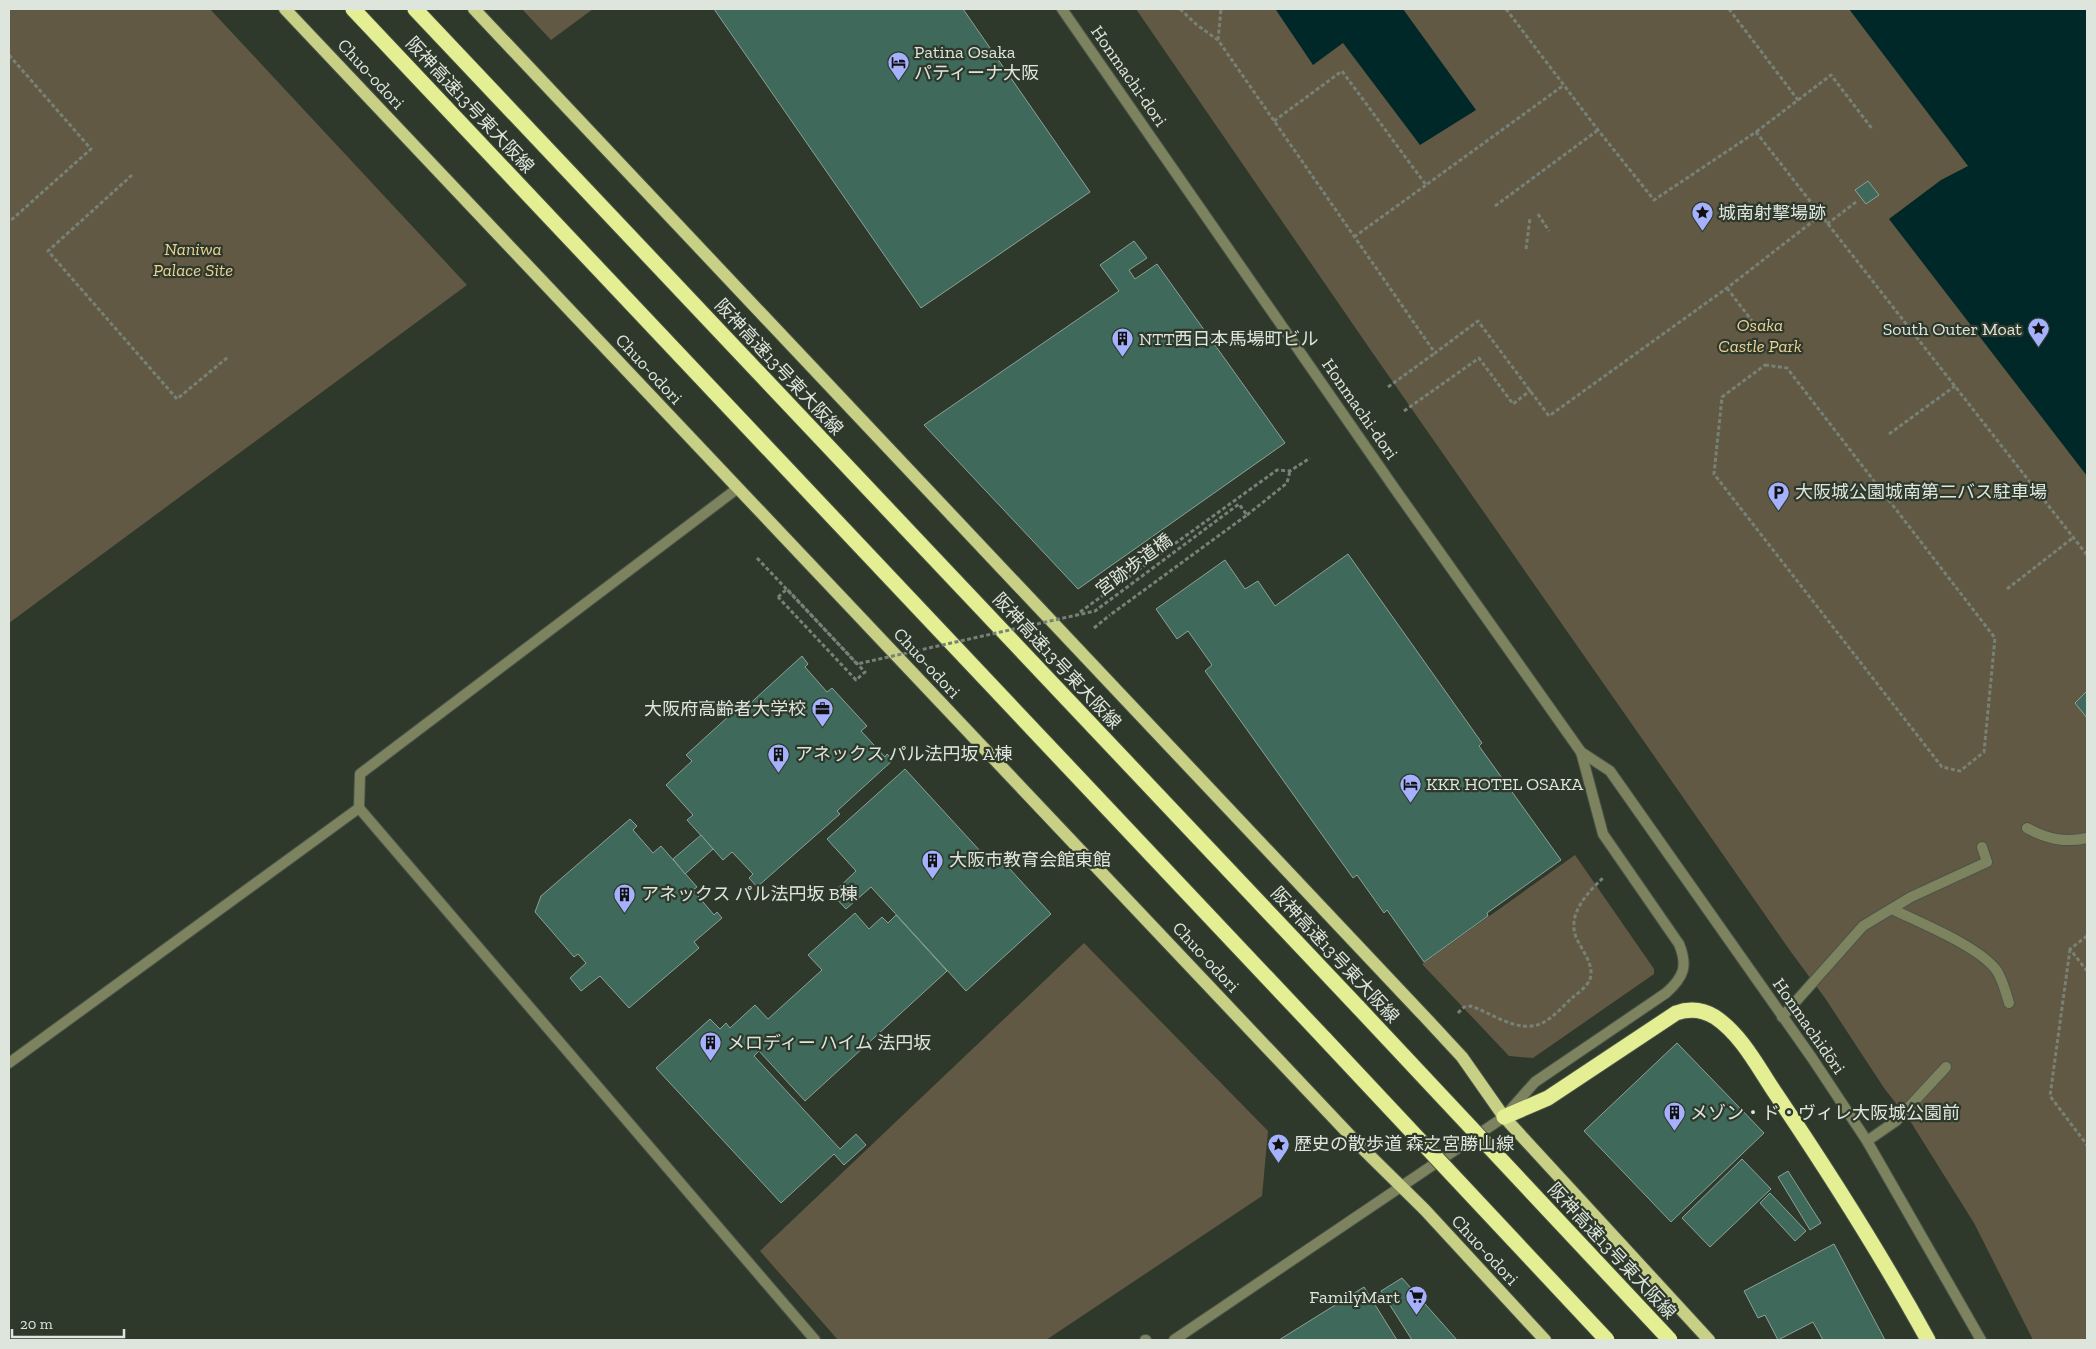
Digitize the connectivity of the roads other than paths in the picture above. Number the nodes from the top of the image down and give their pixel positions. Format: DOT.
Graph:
graph roads {
  1 [pos="285,9"];
  2 [pos="353,9"];
  3 [pos="415,9"];
  4 [pos="474,9"];
  5 [pos="1062,9"];
  6 [pos="738,488"];
  7 [pos="1581,752"];
  8 [pos="359,808"];
  9 [pos="2027,828"];
  10 [pos="2087,838"];
  11 [pos="1982,848"];
  12 [pos="1892,909"];
  13 [pos="2009,1003"];
  14 [pos="1782,1017"];
  15 [pos="9,1063"];
  16 [pos="1946,1066"];
  17 [pos="1504,1116"];
  18 [pos="1867,1141"];
  19 [pos="1401,1186"];
  20 [pos="815,1340"];
  21 [pos="1174,1340"];
  22 [pos="1545,1340"];
  23 [pos="1607,1340"];
  24 [pos="1670,1340"];
  25 [pos="1709,1340"];
  26 [pos="1928,1340"];
  27 [pos="1981,1340"];
  1 -- 6 [label="main road, Chuo-odori"];
  2 -- 23 [label="highway, 阪神高速13号東大阪線, bridge"];
  3 -- 24 [label="highway, 阪神高速13号東大阪線, bridge"];
  4 -- 17 [label="main road"];
  5 -- 7 [label="street, Honmachi-dori"];
  6 -- 8 [label="street"];
  6 -- 19 [label="main road, Chuo-odori"];
  7 -- 14 [label="street, Honmachidōri"];
  7 -- 17 [label="street"];
  8 -- 15 [label="street"];
  8 -- 20 [label="street"];
  9 -- 10 [label="street"];
  11 -- 12 [label="street"];
  12 -- 13 [label="street"];
  12 -- 14 [label="street"];
  14 -- 18 [label="street, Honmachidōri"];
  16 -- 18 [label="street"];
  17 -- 19 [label="street"];
  17 -- 25 [label="main road"];
  17 -- 26 [label="highway"];
  18 -- 27 [label="street, Honmachidōri"];
  19 -- 21 [label="street"];
  19 -- 22 [label="main road, Chuo-odori"];
}
